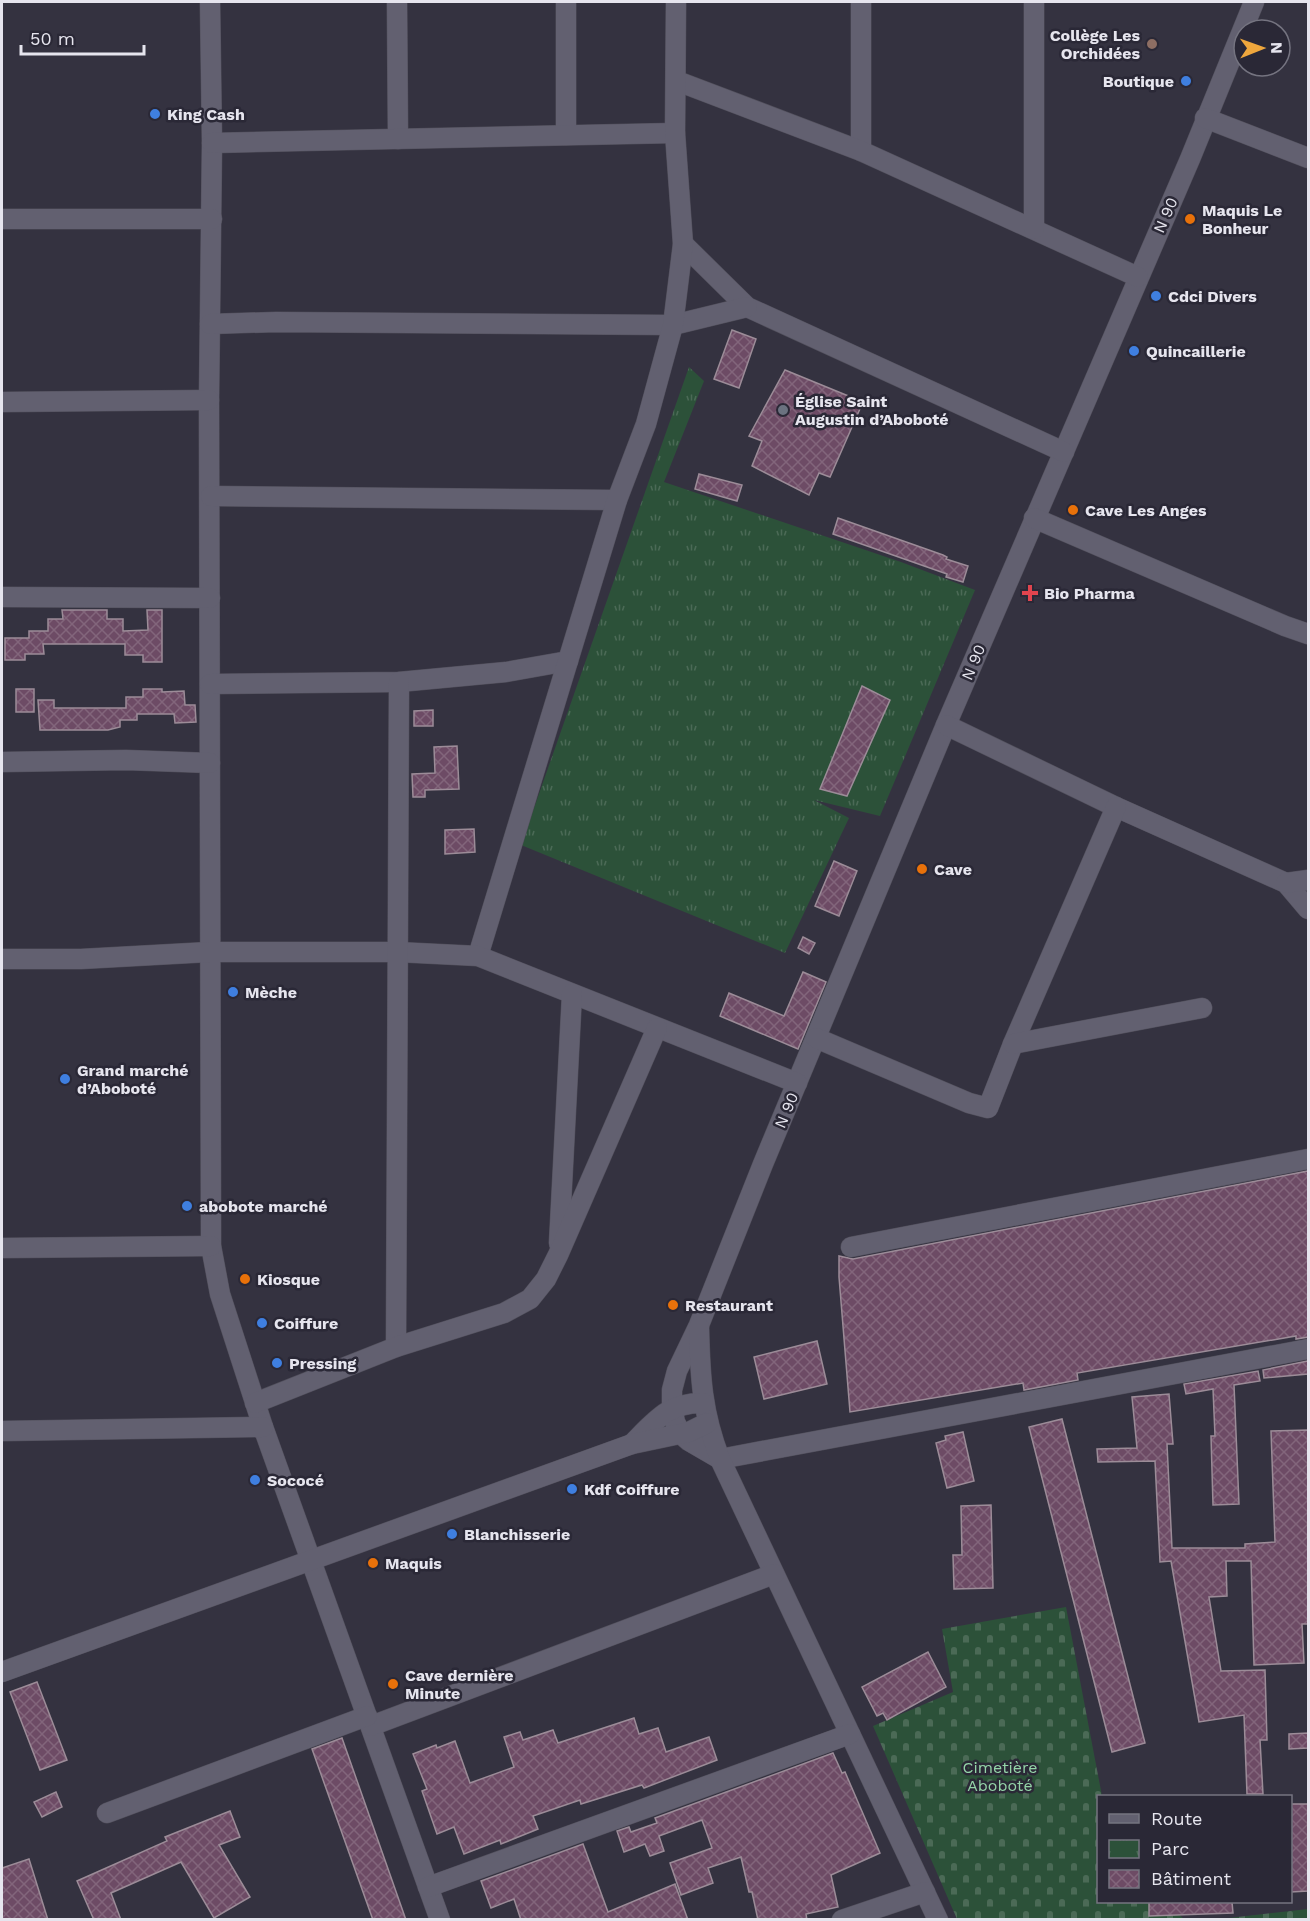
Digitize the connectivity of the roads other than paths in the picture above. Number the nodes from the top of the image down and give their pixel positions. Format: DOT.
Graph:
graph roads {
  1 [pos="210,2"];
  2 [pos="397,2"];
  3 [pos="566,2"];
  4 [pos="676,2"];
  5 [pos="861,2"];
  6 [pos="1034,2"];
  7 [pos="1254,2"];
  8 [pos="677,81"];
  9 [pos="1205,118"];
  10 [pos="675,133"];
  11 [pos="566,135"];
  12 [pos="398,139"];
  13 [pos="212,143"];
  14 [pos="861,151"];
  15 [pos="1308,158"];
  16 [pos="2,219"];
  17 [pos="212,219"];
  18 [pos="1034,229"];
  19 [pos="684,244"];
  20 [pos="1138,277"];
  21 [pos="747,307"];
  22 [pos="210,324"];
  23 [pos="673,325"];
  24 [pos="209,400"];
  25 [pos="2,402"];
  26 [pos="1064,452"];
  27 [pos="211,496"];
  28 [pos="617,500"];
  29 [pos="1034,518"];
  30 [pos="2,597"];
  31 [pos="210,598"];
  32 [pos="1308,634"];
  33 [pos="568,661"];
  34 [pos="399,682"];
  35 [pos="210,684"];
  36 [pos="946,724"];
  37 [pos="2,762"];
  38 [pos="210,763"];
  39 [pos="1116,807"];
  40 [pos="1308,880"];
  41 [pos="1286,883"];
  42 [pos="1308,909"];
  43 [pos="209,952"];
  44 [pos="397,952"];
  45 [pos="478,956"];
  46 [pos="2,959"];
  47 [pos="572,994"];
  48 [pos="1202,1008"];
  49 [pos="657,1028"];
  50 [pos="816,1038"];
  51 [pos="1013,1044"];
  52 [pos="797,1083"];
  53 [pos="1308,1160"];
  54 [pos="211,1246"];
  55 [pos="851,1247"];
  56 [pos="2,1248"];
  57 [pos="558,1255"];
  58 [pos="699,1325"];
  59 [pos="396,1347"];
  60 [pos="1308,1349"];
  61 [pos="255,1403"];
  62 [pos="703,1403"];
  63 [pos="672,1407"];
  64 [pos="707,1423"];
  65 [pos="263,1427"];
  66 [pos="2,1431"];
  67 [pos="681,1434"];
  68 [pos="632,1444"];
  69 [pos="720,1459"];
  70 [pos="312,1559"];
  71 [pos="774,1574"];
  72 [pos="2,1672"];
  73 [pos="369,1721"];
  74 [pos="850,1734"];
  75 [pos="107,1813"];
  76 [pos="428,1887"];
  77 [pos="925,1892"];
  78 [pos="440,1920"];
  79 [pos="842,1920"];
  80 [pos="938,1920"];
  1 -- 13 [label="street"];
  2 -- 12 [label="street"];
  3 -- 11 [label="street"];
  4 -- 8 [label="street"];
  5 -- 14 [label="street"];
  6 -- 18 [label="street"];
  7 -- 9 [label="street, N 90"];
  8 -- 10 [label="street"];
  8 -- 14 [label="street"];
  9 -- 15 [label="street"];
  9 -- 20 [label="street, N 90"];
  10 -- 11 [label="street"];
  10 -- 19 [label="street"];
  11 -- 12 [label="street"];
  12 -- 13 [label="street"];
  13 -- 17 [label="street"];
  14 -- 18 [label="street"];
  16 -- 17 [label="street"];
  17 -- 22 [label="street"];
  18 -- 20 [label="street"];
  19 -- 21 [label="street"];
  19 -- 23 [label="street"];
  20 -- 26 [label="street, N 90"];
  21 -- 23 [label="street"];
  21 -- 26 [label="street"];
  22 -- 23 [label="street"];
  22 -- 24 [label="street"];
  23 -- 28 [label="street"];
  24 -- 25 [label="street"];
  24 -- 27 [label="street"];
  26 -- 29 [label="street, N 90"];
  27 -- 28 [label="street"];
  27 -- 31 [label="street"];
  28 -- 33 [label="street"];
  29 -- 32 [label="street"];
  29 -- 36 [label="street, N 90"];
  30 -- 31 [label="street"];
  31 -- 35 [label="street"];
  33 -- 34 [label="street"];
  33 -- 45 [label="street"];
  34 -- 35 [label="street"];
  34 -- 44 [label="street"];
  35 -- 38 [label="street"];
  36 -- 39 [label="street"];
  36 -- 50 [label="street, N 90"];
  37 -- 38 [label="street"];
  38 -- 43 [label="street"];
  39 -- 41 [label="street"];
  39 -- 51 [label="street"];
  40 -- 41 [label="street"];
  41 -- 42 [label="street"];
  43 -- 44 [label="street"];
  43 -- 46 [label="street"];
  43 -- 54 [label="street"];
  44 -- 45 [label="street"];
  44 -- 59 [label="street"];
  45 -- 47 [label="street"];
  47 -- 49 [label="street"];
  47 -- 57 [label="street"];
  48 -- 51 [label="street"];
  49 -- 52 [label="street"];
  49 -- 57 [label="street"];
  50 -- 51 [label="street"];
  50 -- 52 [label="street, N 90"];
  52 -- 58 [label="street, N 90"];
  53 -- 55 [label="street"];
  54 -- 56 [label="street"];
  54 -- 61 [label="street"];
  57 -- 59 [label="street"];
  58 -- 62 [label="street, N 90"];
  58 -- 63 [label="street, N 90"];
  59 -- 61 [label="street"];
  60 -- 69 [label="street"];
  61 -- 65 [label="street"];
  62 -- 63 [label="street"];
  62 -- 64 [label="street, N 90"];
  63 -- 67 [label="street, N 90"];
  63 -- 68 [label="street"];
  64 -- 67 [label="street"];
  64 -- 69 [label="street, N 90"];
  65 -- 66 [label="street"];
  65 -- 70 [label="street"];
  67 -- 68 [label="street"];
  67 -- 69 [label="street"];
  68 -- 70 [label="street"];
  69 -- 71 [label="street, N 90"];
  70 -- 72 [label="street"];
  70 -- 73 [label="street"];
  71 -- 73 [label="street"];
  71 -- 74 [label="street, N 90"];
  73 -- 75 [label="street"];
  73 -- 76 [label="street"];
  74 -- 76 [label="street"];
  74 -- 77 [label="street, N 90"];
  76 -- 78 [label="street"];
  77 -- 79 [label="street"];
  77 -- 80 [label="street, N 90"];
}
